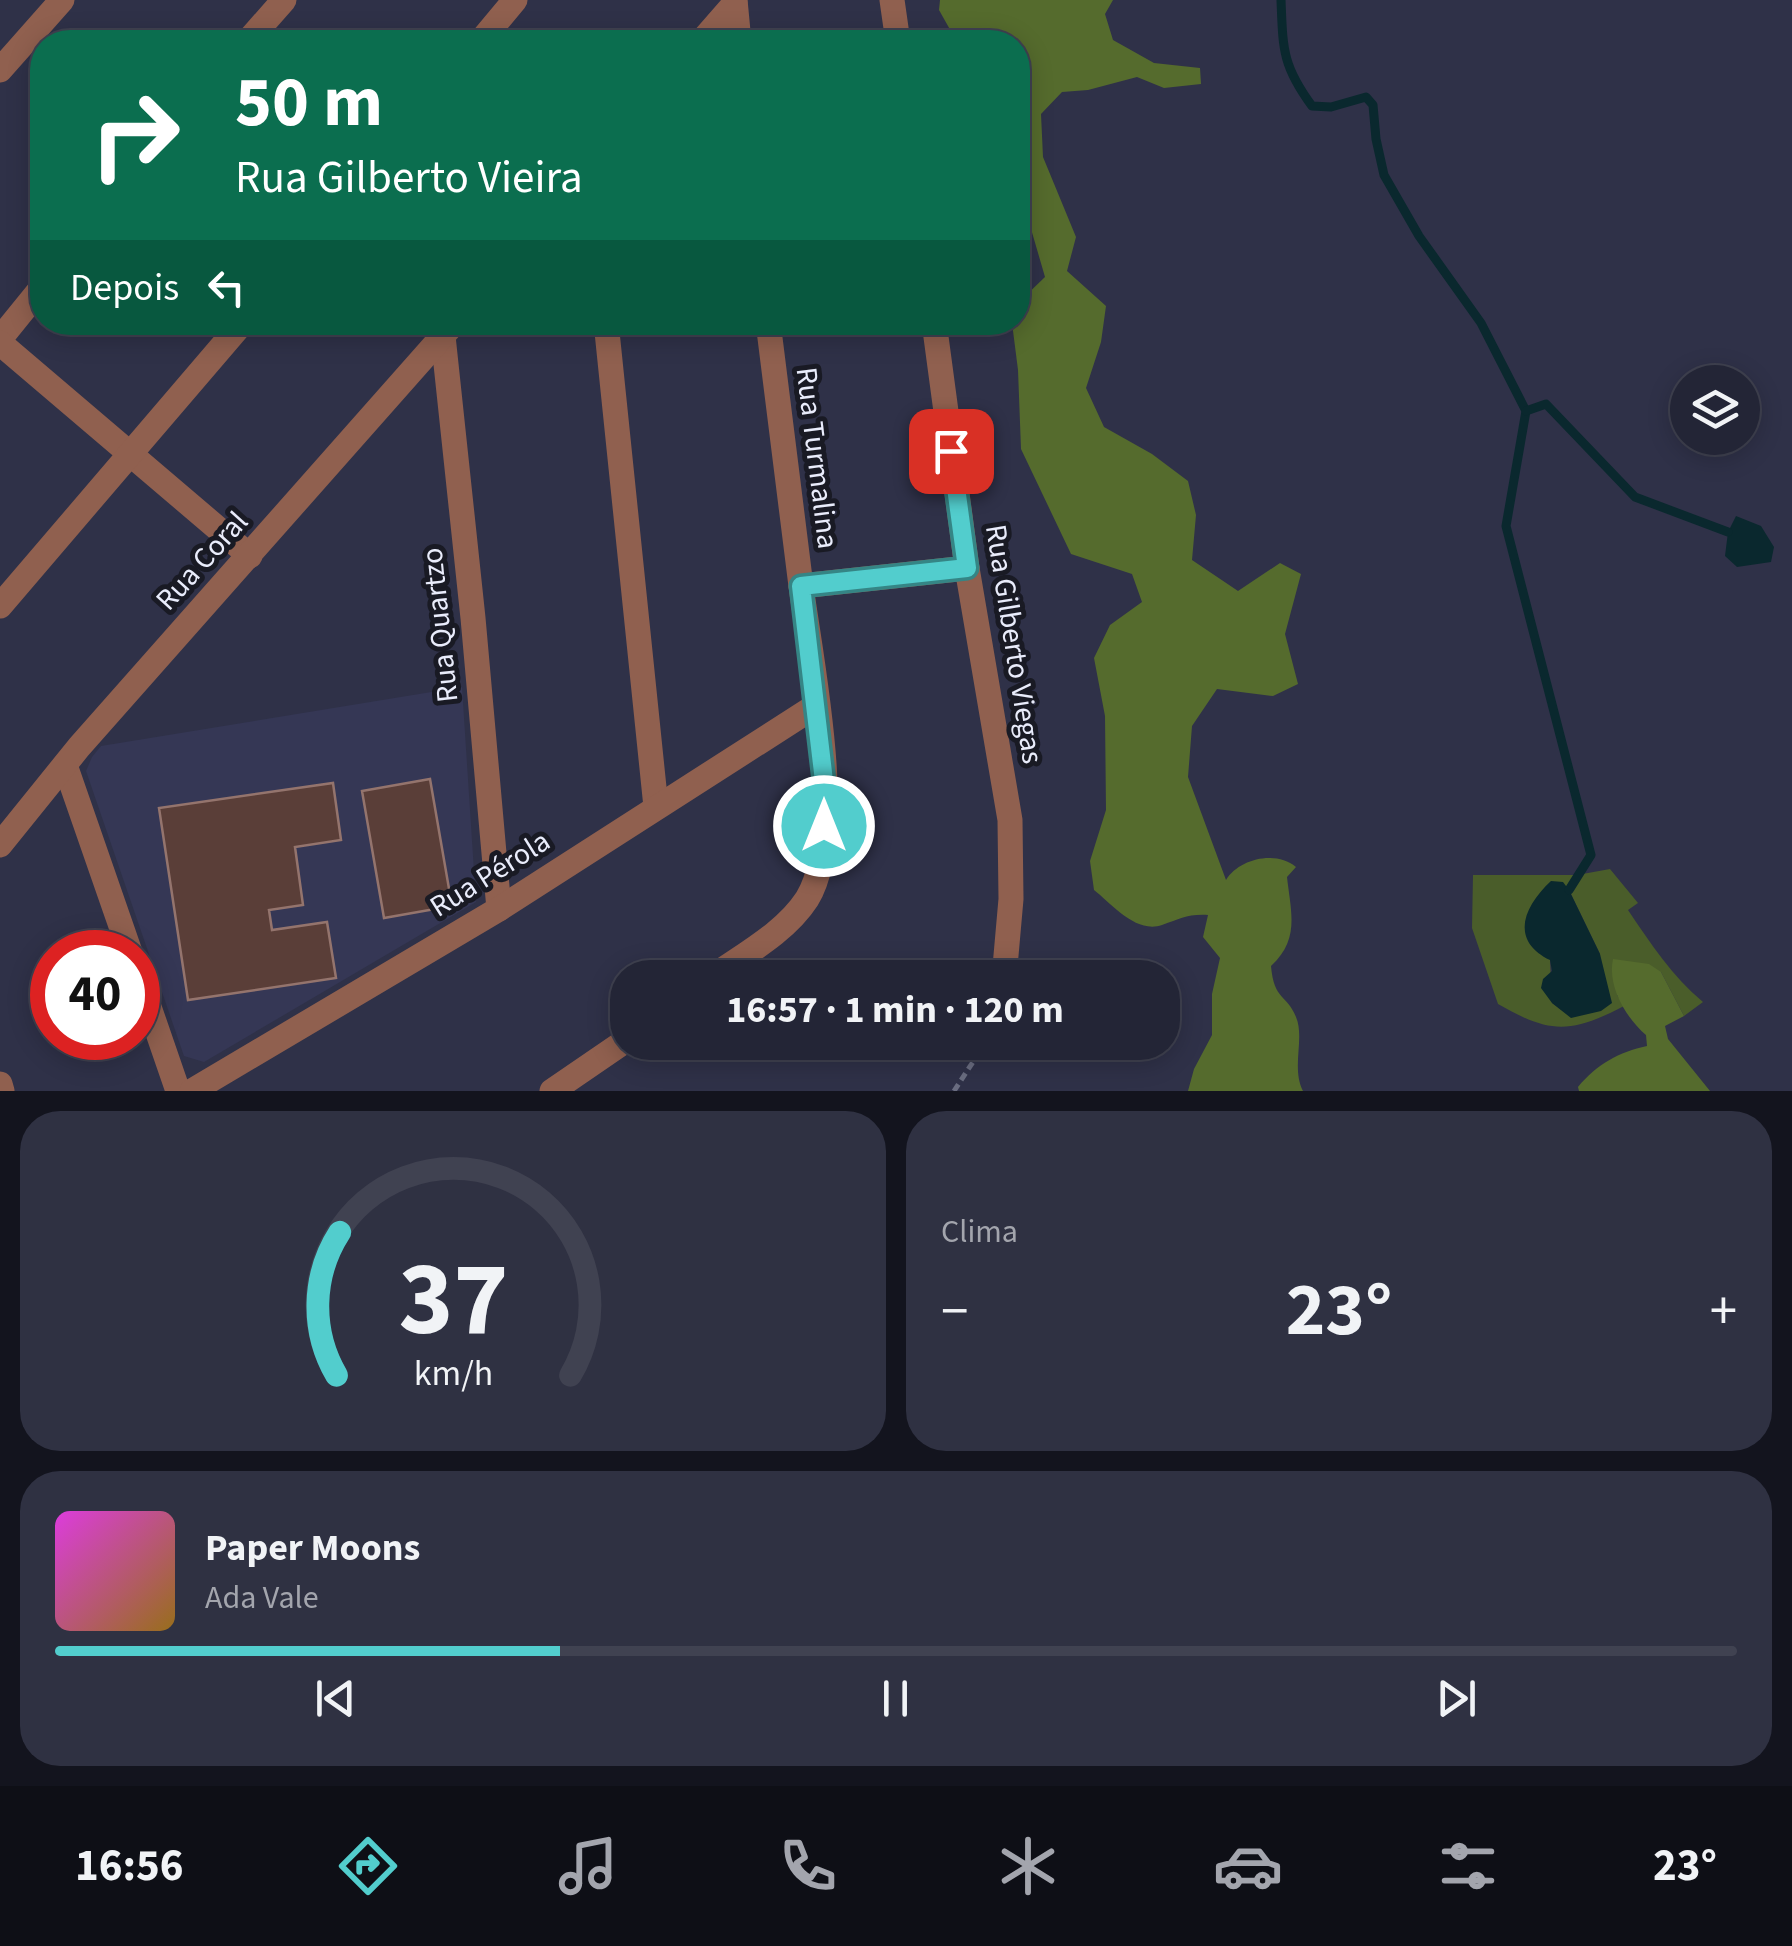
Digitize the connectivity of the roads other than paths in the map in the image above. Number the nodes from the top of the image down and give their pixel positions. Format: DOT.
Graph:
graph roads {
  1 [pos="62,0"];
  2 [pos="284,0"];
  3 [pos="516,0"];
  4 [pos="892,0"];
  5 [pos="735,2"];
  6 [pos="35,30"];
  7 [pos="258,30"];
  8 [pos="490,30"];
  9 [pos="710,30"];
  10 [pos="738,30"];
  11 [pos="896,30"];
  12 [pos="30,36"];
  13 [pos="0,70"];
  14 [pos="30,302"];
  15 [pos="232,335"];
  16 [pos="444,335"];
  17 [pos="449,335"];
  18 [pos="607,335"];
  19 [pos="770,335"];
  20 [pos="936,335"];
  21 [pos="0,341"];
  22 [pos="131,453"];
  23 [pos="250,556"];
  24 [pos="967,568"];
  25 [pos="801,586"];
  26 [pos="0,606"];
  27 [pos="817,705"];
  28 [pos="65,764"];
  29 [pos="656,808"];
  30 [pos="0,845"];
  31 [pos="499,909"];
  32 [pos="122,930"];
  33 [pos="735,960"];
  34 [pos="1006,960"];
  35 [pos="160,1038"];
  36 [pos="610,1051"];
  37 [pos="178,1091"];
  38 [pos="192,1091"];
  39 [pos="552,1091"];
  1 -- 6 [label="street"];
  2 -- 7 [label="street"];
  3 -- 8 [label="street"];
  4 -- 11 [label="street"];
  5 -- 9 [label="street"];
  5 -- 10 [label="street"];
  12 -- 13 [label="street"];
  14 -- 21 [label="street"];
  15 -- 22 [label="street"];
  16 -- 23 [label="street, Rua Coral"];
  17 -- 31 [label="street, Rua Quartzo"];
  18 -- 29 [label="street"];
  19 -- 25 [label="street, Rua Turmalina"];
  20 -- 24 [label="street, Rua Gilberto Viegas"];
  21 -- 22 [label="street"];
  22 -- 23 [label="street"];
  22 -- 26 [label="street"];
  23 -- 28 [label="street, Rua Coral"];
  24 -- 25 [label="street"];
  24 -- 34 [label="street, Rua Gilberto Viegas"];
  25 -- 27 [label="street, Rua Turmalina"];
  27 -- 29 [label="street, Rua Pérola"];
  27 -- 33 [label="street, Rua Turmalina"];
  28 -- 30 [label="street, Rua Coral"];
  28 -- 32 [label="street"];
  29 -- 31 [label="street, Rua Pérola"];
  31 -- 38 [label="street, Rua Pérola"];
  35 -- 37 [label="street"];
  36 -- 39 [label="street"];
}
